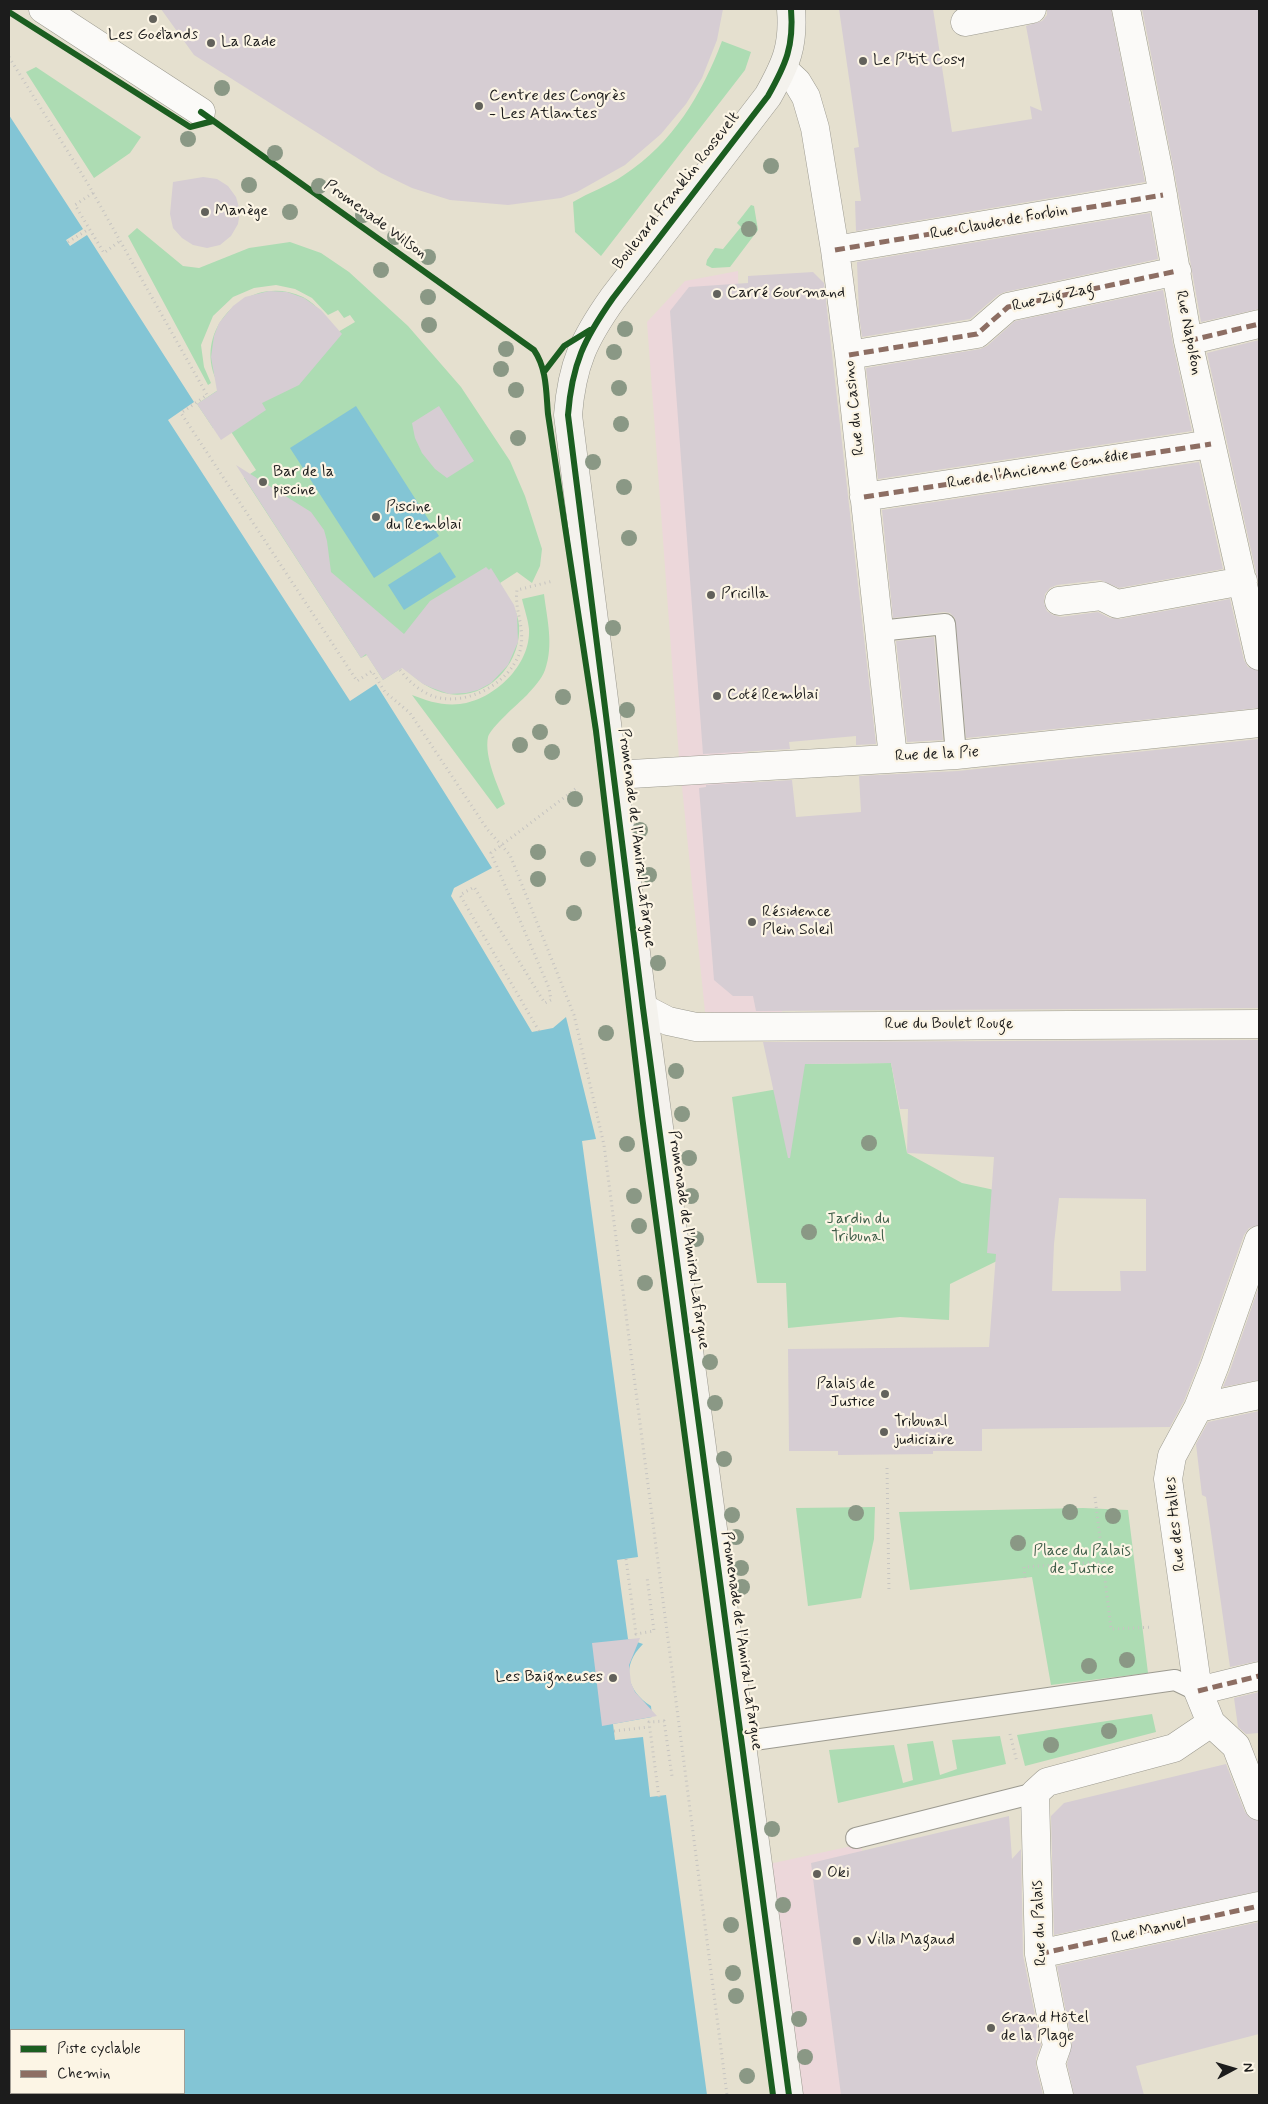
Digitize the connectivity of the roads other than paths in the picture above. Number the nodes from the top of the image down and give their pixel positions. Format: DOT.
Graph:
graph roads {
  1 [pos="43,9"];
  2 [pos="791,9"];
  3 [pos="1032,9"];
  4 [pos="1126,9"];
  5 [pos="965,22"];
  6 [pos="783,69"];
  7 [pos="200,112"];
  8 [pos="1163,195"];
  9 [pos="835,250"];
  10 [pos="1177,271"];
  11 [pos="1259,324"];
  12 [pos="1188,341"];
  13 [pos="849,354"];
  14 [pos="570,387"];
  15 [pos="1212,444"];
  16 [pos="864,497"];
  17 [pos="1242,580"];
  18 [pos="1059,601"];
  19 [pos="879,631"];
  20 [pos="1259,656"];
  21 [pos="1259,723"];
  22 [pos="956,755"];
  23 [pos="893,757"];
  24 [pos="614,774"];
  25 [pos="643,1008"];
  26 [pos="1259,1024"];
  27 [pos="1259,1240"];
  28 [pos="1259,1395"];
  29 [pos="1198,1408"];
  30 [pos="1259,1676"];
  31 [pos="1198,1691"];
  32 [pos="1211,1723"];
  33 [pos="740,1742"];
  34 [pos="1041,1788"];
  35 [pos="1259,1806"];
  36 [pos="856,1838"];
  37 [pos="1259,1906"];
  38 [pos="1038,1954"];
  39 [pos="789,2095"];
  40 [pos="1059,2095"];
  1 -- 7 [label="street"];
  2 -- 6 [label="street, Boulevard Franklin Roosevelt"];
  3 -- 5 [label="street"];
  4 -- 8 [label="street, Rue Napoléon"];
  6 -- 9 [label="street, Rue du Casino"];
  6 -- 14 [label="street, Boulevard Franklin Roosevelt"];
  8 -- 9 [label="street, Rue Claude de Forbin"];
  8 -- 10 [label="street, Rue Napoléon"];
  9 -- 13 [label="street, Rue du Casino"];
  10 -- 12 [label="street, Rue Napoléon"];
  10 -- 13 [label="street, Rue Zig Zag"];
  11 -- 12 [label="street"];
  12 -- 15 [label="street, Rue Napoléon"];
  13 -- 16 [label="street, Rue du Casino"];
  14 -- 24 [label="street, Promenade de l'Amiral Lafargue"];
  15 -- 16 [label="street, Rue de l'Ancienne Comédie"];
  15 -- 17 [label="street, Rue Napoléon"];
  16 -- 19 [label="street, Rue du Casino"];
  17 -- 18 [label="street"];
  17 -- 20 [label="street, Rue Napoléon"];
  19 -- 22 [label="lane"];
  19 -- 23 [label="street, Rue du Casino"];
  21 -- 22 [label="street, Rue de la Pie"];
  22 -- 23 [label="street, Rue de la Pie"];
  23 -- 24 [label="street, Rue de la Pie"];
  24 -- 25 [label="street, Promenade de l'Amiral Lafargue"];
  25 -- 26 [label="street, Rue du Boulet Rouge"];
  25 -- 33 [label="street, Promenade de l'Amiral Lafargue"];
  27 -- 29 [label="street, Rue des Halles"];
  28 -- 29 [label="street"];
  29 -- 31 [label="street, Rue des Halles"];
  30 -- 31 [label="street"];
  31 -- 32 [label="street, Rue des Halles"];
  31 -- 33 [label="lane"];
  32 -- 34 [label="street"];
  32 -- 35 [label="street, Rue des Halles"];
  33 -- 39 [label="street, Promenade de l'Amiral Lafargue"];
  34 -- 36 [label="lane"];
  34 -- 38 [label="street, Rue du Palais"];
  37 -- 38 [label="street, Rue Manuel"];
  38 -- 40 [label="street, Rue du Palais"];
}
